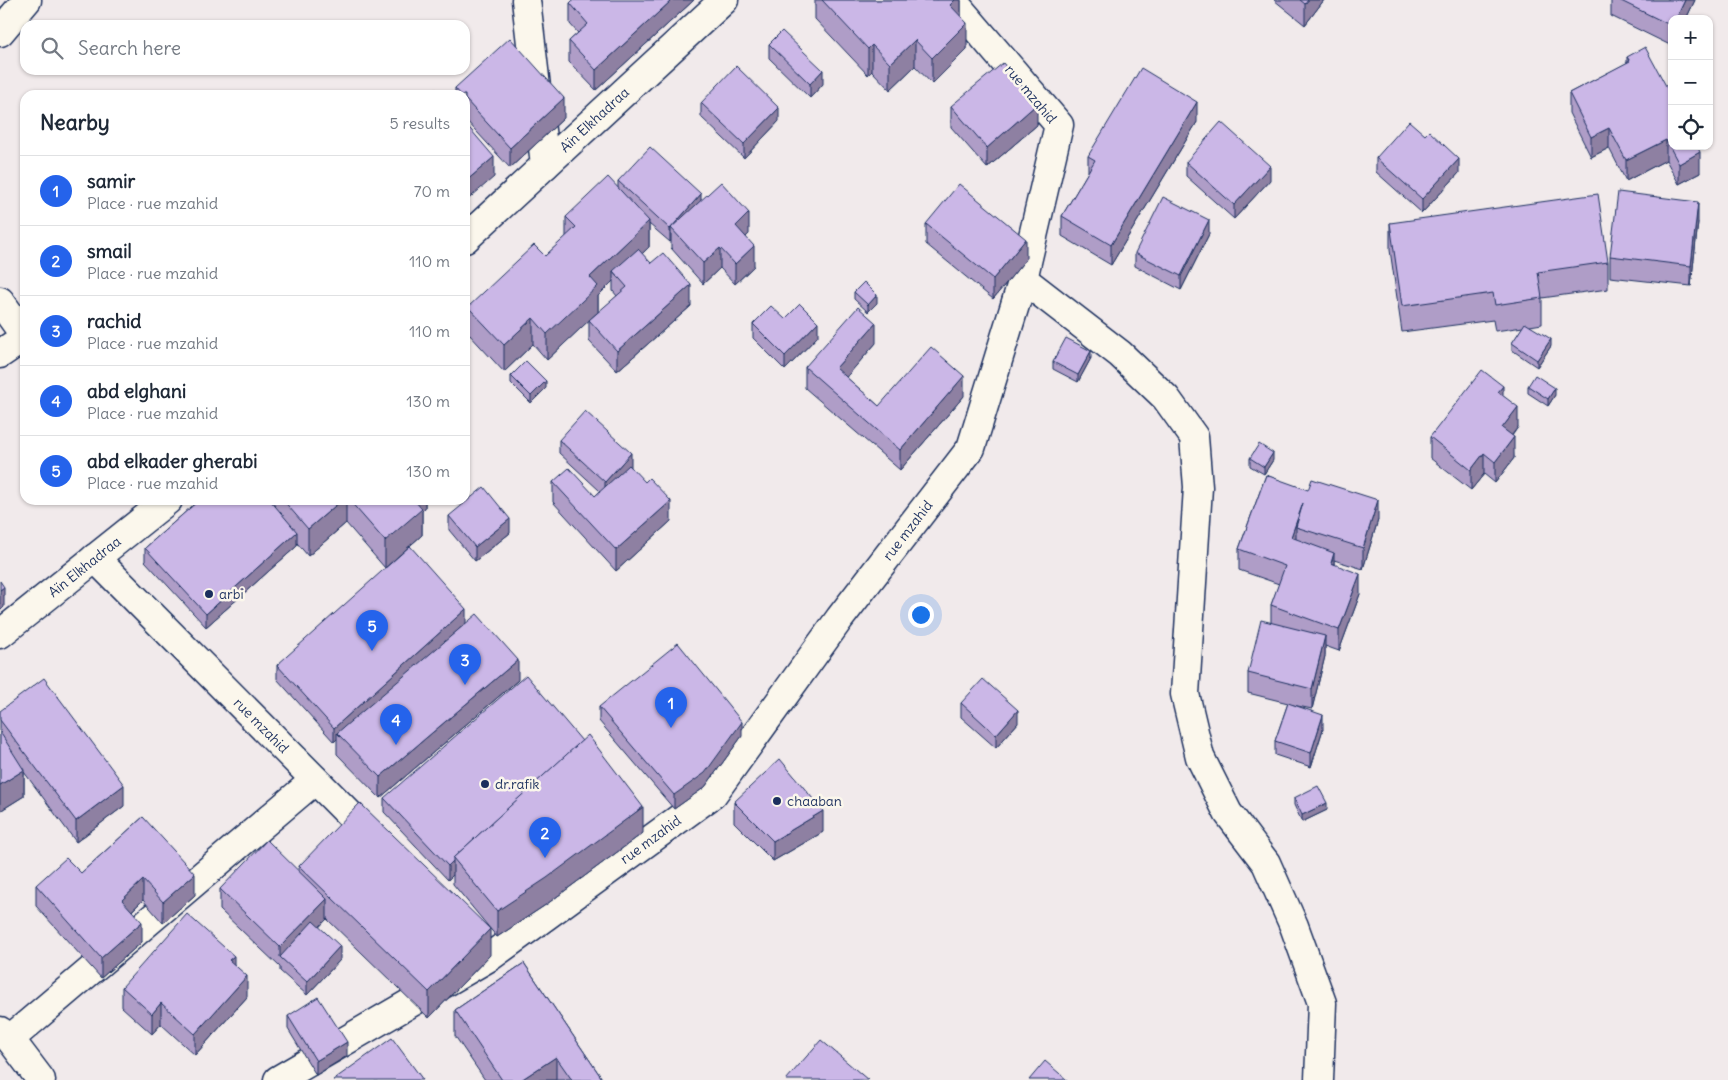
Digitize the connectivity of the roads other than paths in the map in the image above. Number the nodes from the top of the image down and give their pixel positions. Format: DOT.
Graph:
graph roads {
  1 [pos="27,0"];
  2 [pos="526,0"];
  3 [pos="724,0"];
  4 [pos="952,0"];
  5 [pos="0,32"];
  6 [pos="545,165"];
  7 [pos="470,233"];
  8 [pos="1023,279"];
  9 [pos="0,301"];
  10 [pos="20,330"];
  11 [pos="20,340"];
  12 [pos="0,354"];
  13 [pos="162,505"];
  14 [pos="96,558"];
  15 [pos="0,634"];
  16 [pos="315,780"];
  17 [pos="395,860"];
  18 [pos="470,936"];
  19 [pos="491,956"];
  20 [pos="508,980"];
  21 [pos="5,1035"];
  22 [pos="41,1080"];
  23 [pos="278,1080"];
  24 [pos="1319,1080"];
  1 -- 5 [label="street"];
  2 -- 6 [label="street"];
  3 -- 6 [label="street, Aïn Elkhadraa"];
  4 -- 8 [label="street, rue mzahid"];
  6 -- 7 [label="street, Aïn Elkhadraa"];
  8 -- 19 [label="street, rue mzahid"];
  8 -- 24 [label="street"];
  9 -- 10 [label="street"];
  11 -- 12 [label="street"];
  13 -- 14 [label="street, Aïn Elkhadraa"];
  14 -- 15 [label="street, Aïn Elkhadraa"];
  14 -- 16 [label="street, rue mzahid"];
  16 -- 17 [label="street, rue mzahid"];
  16 -- 21 [label="street"];
  18 -- 19 [label="street"];
  19 -- 20 [label="street"];
  19 -- 23 [label="street, rue mzahid"];
  21 -- 22 [label="street"];
}
